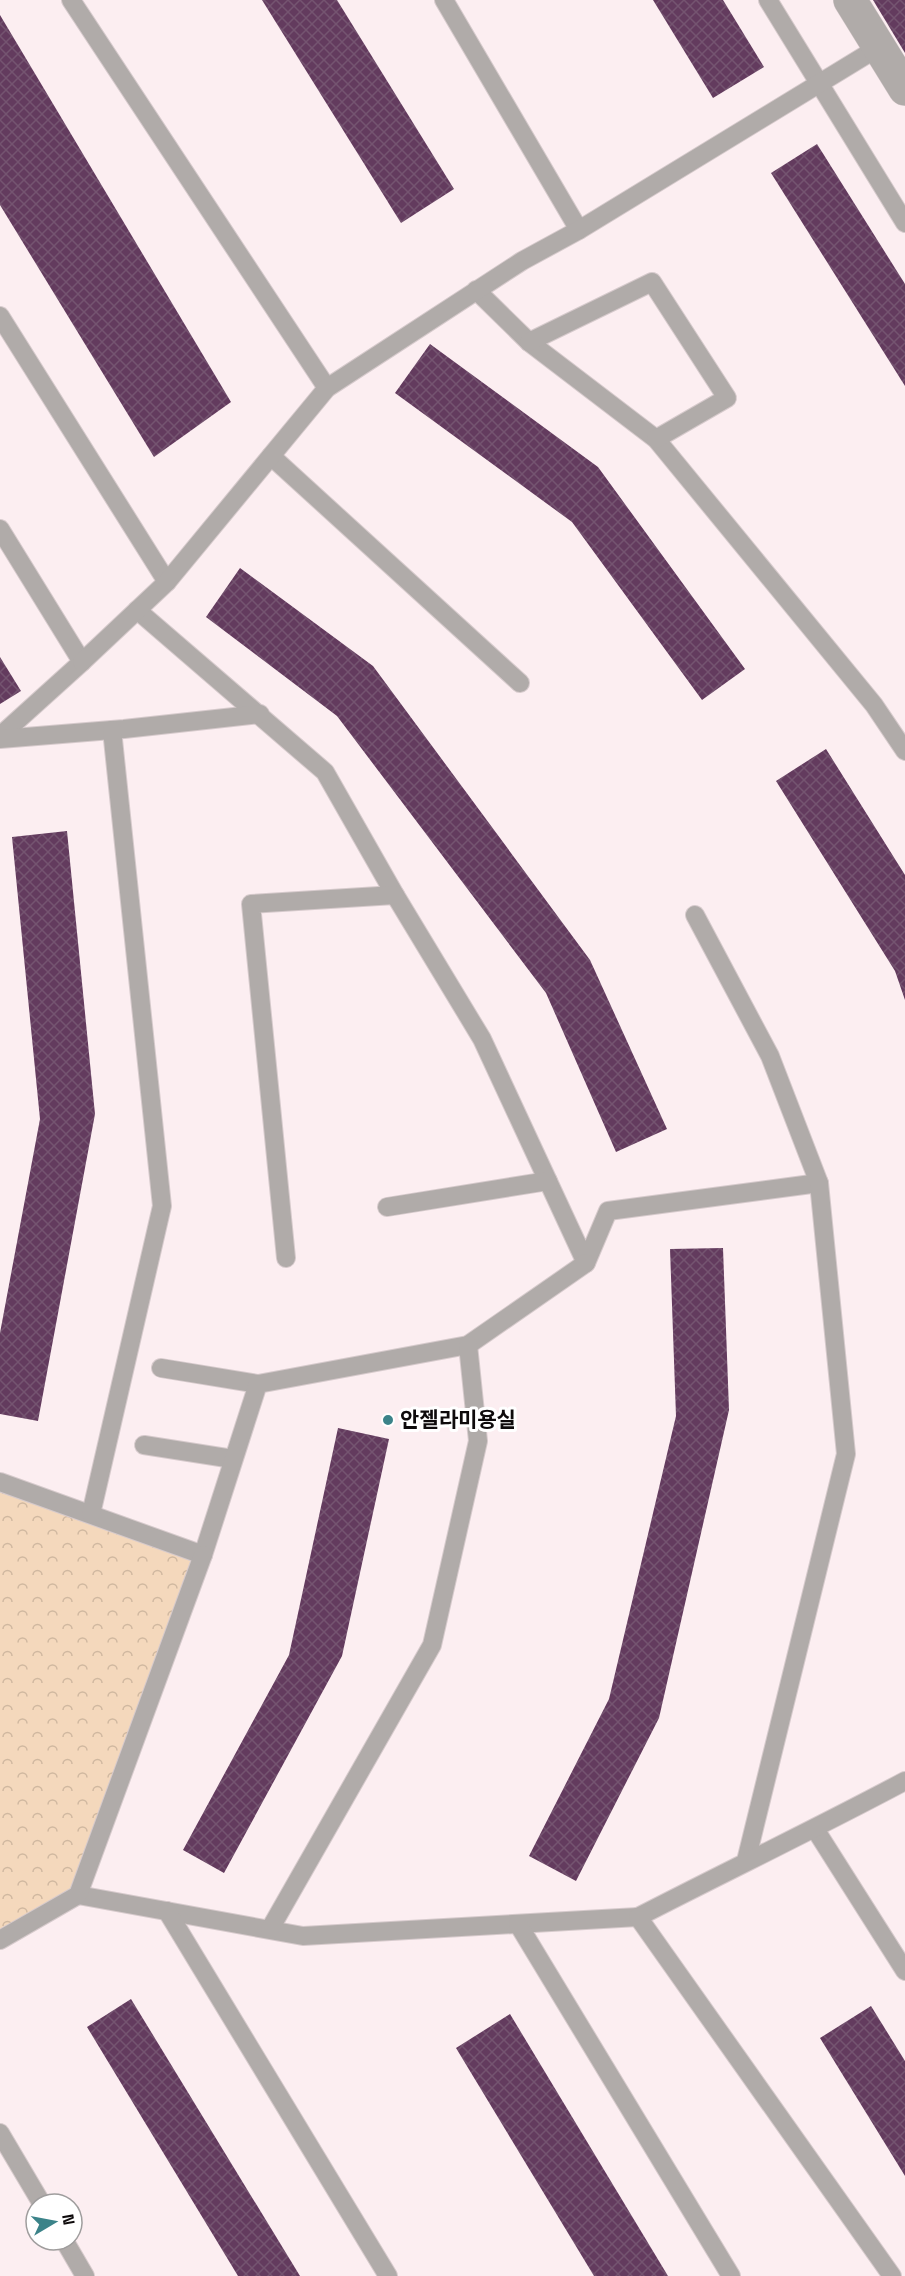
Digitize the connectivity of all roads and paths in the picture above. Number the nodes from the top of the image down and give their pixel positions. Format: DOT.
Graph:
graph roads {
  1 [pos="71,0"];
  2 [pos="444,0"];
  3 [pos="768,0"];
  4 [pos="850,0"];
  5 [pos="879,47"];
  6 [pos="820,84"];
  7 [pos="905,89"];
  8 [pos="905,223"];
  9 [pos="579,230"];
  10 [pos="477,290"];
  11 [pos="0,316"];
  12 [pos="530,342"];
  13 [pos="327,388"];
  14 [pos="656,439"];
  15 [pos="271,456"];
  16 [pos="0,529"];
  17 [pos="166,582"];
  18 [pos="137,610"];
  19 [pos="82,662"];
  20 [pos="520,683"];
  21 [pos="260,714"];
  22 [pos="112,730"];
  23 [pos="0,738"];
  24 [pos="905,751"];
  25 [pos="395,895"];
  26 [pos="695,915"];
  27 [pos="548,1181"];
  28 [pos="819,1183"];
  29 [pos="387,1207"];
  30 [pos="286,1258"];
  31 [pos="586,1263"];
  32 [pos="468,1345"];
  33 [pos="161,1368"];
  34 [pos="258,1384"];
  35 [pos="144,1445"];
  36 [pos="233,1459"];
  37 [pos="0,1482"];
  38 [pos="91,1514"];
  39 [pos="203,1555"];
  40 [pos="905,1780"];
  41 [pos="815,1829"];
  42 [pos="746,1861"];
  43 [pos="78,1895"];
  44 [pos="167,1911"];
  45 [pos="638,1917"];
  46 [pos="518,1924"];
  47 [pos="270,1929"];
  48 [pos="0,1940"];
  49 [pos="905,1971"];
  50 [pos="0,2133"];
  51 [pos="35,2192"];
  52 [pos="71,2252"];
  53 [pos="85,2276"];
  54 [pos="388,2276"];
  55 [pos="731,2276"];
  56 [pos="892,2276"];
  1 -- 13 [label="lane"];
  2 -- 9 [label="lane"];
  3 -- 6 [label="lane"];
  4 -- 5 [label="street"];
  5 -- 6 [label="lane"];
  5 -- 7 [label="street"];
  6 -- 8 [label="lane"];
  6 -- 9 [label="lane"];
  9 -- 10 [label="lane"];
  10 -- 12 [label="lane"];
  10 -- 13 [label="lane"];
  11 -- 17 [label="lane"];
  12 -- 14 [label="lane"];
  12 -- 14 [label="lane"];
  13 -- 15 [label="lane"];
  14 -- 24 [label="lane"];
  15 -- 17 [label="lane"];
  15 -- 20 [label="lane"];
  16 -- 19 [label="lane"];
  17 -- 18 [label="lane"];
  18 -- 19 [label="lane"];
  18 -- 21 [label="lane"];
  19 -- 23 [label="lane"];
  21 -- 22 [label="lane"];
  21 -- 25 [label="lane"];
  22 -- 23 [label="lane"];
  22 -- 38 [label="lane"];
  25 -- 27 [label="lane"];
  25 -- 30 [label="lane"];
  26 -- 28 [label="lane"];
  27 -- 29 [label="lane"];
  27 -- 31 [label="lane"];
  28 -- 31 [label="lane"];
  28 -- 42 [label="lane"];
  31 -- 32 [label="lane"];
  32 -- 34 [label="lane"];
  32 -- 47 [label="lane"];
  33 -- 34 [label="lane"];
  34 -- 36 [label="lane"];
  35 -- 36 [label="lane"];
  36 -- 39 [label="lane"];
  37 -- 38 [label="lane"];
  38 -- 39 [label="lane"];
  39 -- 43 [label="lane"];
  40 -- 41 [label="lane"];
  41 -- 42 [label="lane"];
  41 -- 49 [label="lane"];
  42 -- 45 [label="lane"];
  43 -- 44 [label="lane"];
  43 -- 48 [label="lane"];
  44 -- 47 [label="lane"];
  44 -- 54 [label="lane"];
  45 -- 46 [label="lane"];
  45 -- 56 [label="lane"];
  46 -- 47 [label="lane"];
  46 -- 55 [label="lane"];
  50 -- 51 [label="lane"];
  52 -- 53 [label="lane"];
}
